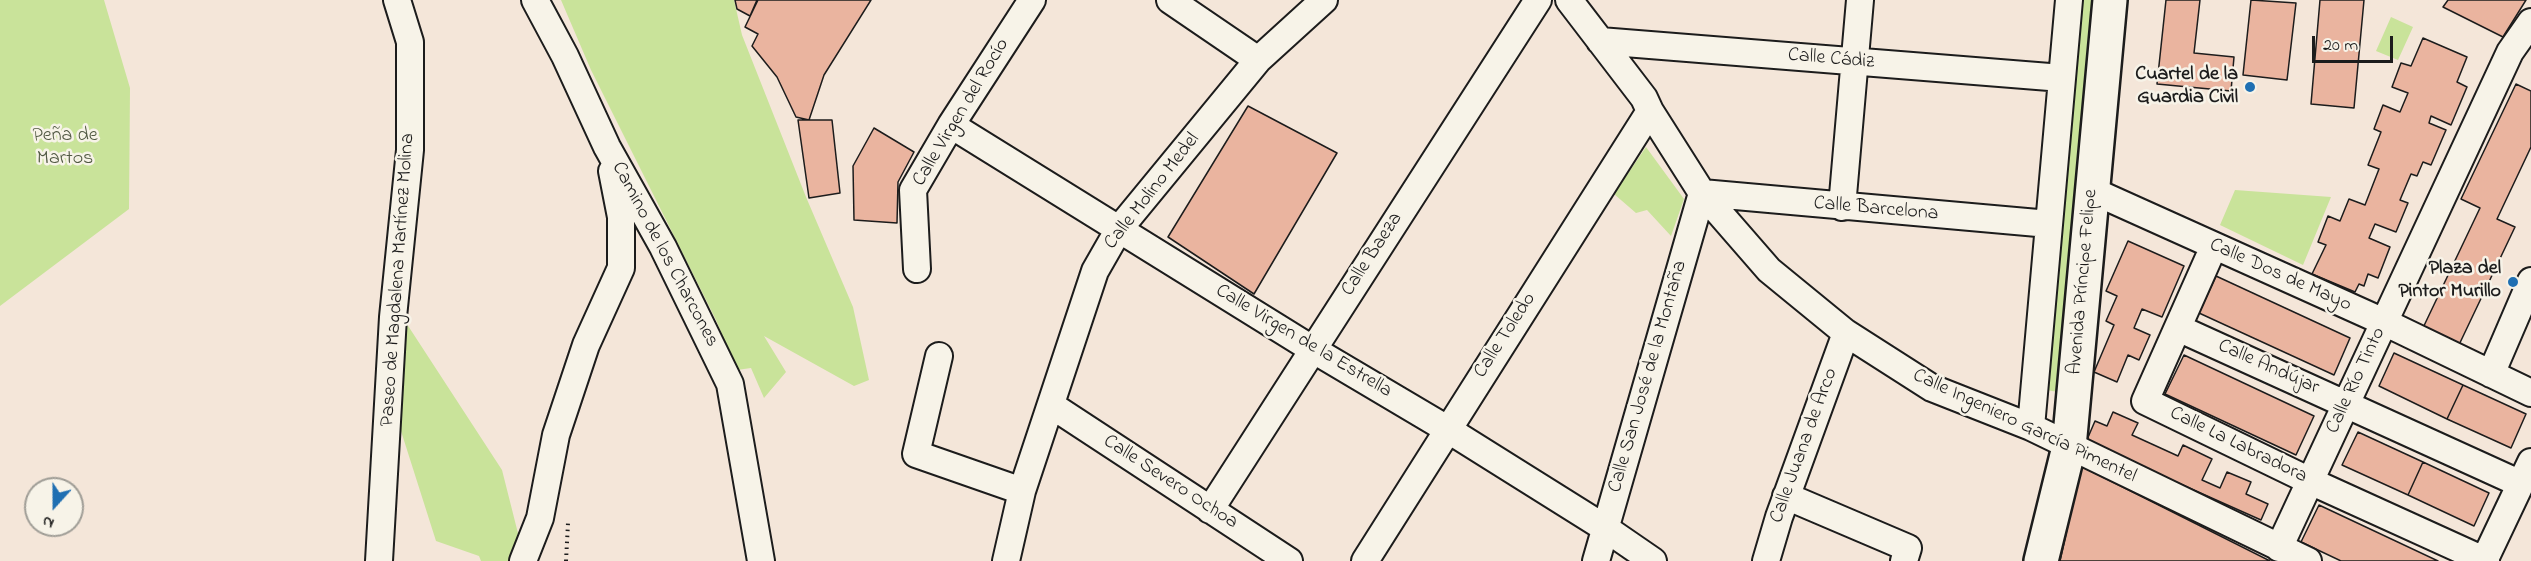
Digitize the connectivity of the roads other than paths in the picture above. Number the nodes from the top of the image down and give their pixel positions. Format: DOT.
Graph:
graph roads {
  1 [pos="397,0"];
  2 [pos="535,0"];
  3 [pos="1032,0"];
  4 [pos="1170,0"];
  5 [pos="1324,0"];
  6 [pos="1538,0"];
  7 [pos="1569,0"];
  8 [pos="1860,0"];
  9 [pos="2069,0"];
  10 [pos="2110,0"];
  11 [pos="2531,22"];
  12 [pos="1600,41"];
  13 [pos="1258,60"];
  14 [pos="1854,62"];
  15 [pos="2062,78"];
  16 [pos="1650,111"];
  17 [pos="951,125"];
  18 [pos="607,147"];
  19 [pos="2093,190"];
  20 [pos="1702,194"];
  21 [pos="1842,207"];
  22 [pos="2049,225"];
  23 [pos="1119,229"];
  24 [pos="2214,246"];
  25 [pos="917,269"];
  26 [pos="2531,281"];
  27 [pos="2384,322"];
  28 [pos="2178,328"];
  29 [pos="1846,333"];
  30 [pos="1312,349"];
  31 [pos="939,356"];
  32 [pos="2492,374"];
  33 [pos="2531,393"];
  34 [pos="2347,403"];
  35 [pos="1051,405"];
  36 [pos="2031,428"];
  37 [pos="1447,429"];
  38 [pos="2069,447"];
  39 [pos="2526,473"];
  40 [pos="2310,481"];
  41 [pos="1022,491"];
  42 [pos="1786,496"];
  43 [pos="1210,510"];
  44 [pos="1605,528"];
  45 [pos="2279,548"];
  46 [pos="379,561"];
  47 [pos="524,561"];
  48 [pos="761,561"];
  49 [pos="1006,561"];
  50 [pos="1288,561"];
  51 [pos="1365,561"];
  52 [pos="1596,561"];
  53 [pos="1653,561"];
  54 [pos="1766,561"];
  55 [pos="1904,561"];
  56 [pos="2041,561"];
  57 [pos="2308,561"];
  58 [pos="2485,561"];
  1 -- 46 [label="street, Paseo de Magdalena Martínez Molina"];
  2 -- 18 [label="street, Camino de los Charcones"];
  3 -- 17 [label="street, Calle Virgen del Rocío"];
  4 -- 13 [label="street"];
  5 -- 13 [label="street, Calle Molino Medel"];
  6 -- 30 [label="street, Calle Baeza"];
  7 -- 12 [label="street, Calle Ingeniero García Pimentel"];
  8 -- 14 [label="street"];
  9 -- 15 [label="street, Avenida Príncipe Felipe"];
  10 -- 19 [label="main road, Avenida Príncipe Felipe"];
  11 -- 27 [label="street, Calle Río Tinto"];
  12 -- 14 [label="street, Calle Cádiz"];
  12 -- 16 [label="street, Calle Ingeniero García Pimentel"];
  13 -- 23 [label="street, Calle Molino Medel"];
  14 -- 15 [label="street, Calle Cádiz"];
  14 -- 21 [label="street"];
  15 -- 22 [label="street, Avenida Príncipe Felipe"];
  16 -- 20 [label="street, Calle Ingeniero García Pimentel"];
  16 -- 37 [label="street, Calle Toledo"];
  17 -- 23 [label="street, Calle Virgen de la Estrella"];
  17 -- 25 [label="street, Calle Virgen del Rocío"];
  18 -- 47 [label="street"];
  18 -- 48 [label="street, Camino de los Charcones"];
  19 -- 24 [label="street, Calle Dos de Mayo"];
  19 -- 38 [label="main road, Avenida Príncipe Felipe"];
  20 -- 21 [label="street, Calle Barcelona"];
  20 -- 29 [label="street, Calle Ingeniero García Pimentel"];
  20 -- 44 [label="street, Calle San José de la Montaña"];
  21 -- 22 [label="street, Calle Barcelona"];
  22 -- 36 [label="street, Avenida Príncipe Felipe"];
  23 -- 30 [label="street, Calle Virgen de la Estrella"];
  23 -- 35 [label="street, Calle Molino Medel"];
  24 -- 27 [label="street, Calle Dos de Mayo"];
  24 -- 28 [label="street, Calle La Labradora"];
  26 -- 32 [label="street"];
  27 -- 32 [label="street, Calle Dos de Mayo"];
  27 -- 34 [label="street, Calle Río Tinto"];
  28 -- 34 [label="street, Calle Andújar"];
  28 -- 40 [label="street, Calle La Labradora"];
  29 -- 36 [label="street, Calle Ingeniero García Pimentel"];
  29 -- 42 [label="street, Calle Juana de Arco"];
  30 -- 37 [label="street, Calle Virgen de la Estrella"];
  30 -- 43 [label="street, Calle Baeza"];
  31 -- 41 [label="street"];
  32 -- 33 [label="street, Calle Dos de Mayo"];
  34 -- 39 [label="street, Calle Andújar"];
  34 -- 40 [label="street, Calle Río Tinto"];
  35 -- 41 [label="street, Calle Molino Medel"];
  35 -- 43 [label="street, Calle Severo Ochoa"];
  36 -- 38 [label="street, Calle Ingeniero García Pimentel"];
  37 -- 44 [label="street, Calle Virgen de la Estrella"];
  37 -- 51 [label="street, Calle Toledo"];
  38 -- 45 [label="street, Calle Ingeniero García Pimentel"];
  38 -- 56 [label="main road, Avenida Príncipe Felipe"];
  39 -- 58 [label="street"];
  40 -- 45 [label="street, Calle Río Tinto"];
  40 -- 58 [label="street, Calle La Labradora"];
  41 -- 49 [label="street, Calle Molino Medel"];
  42 -- 54 [label="street, Calle Juana de Arco"];
  42 -- 55 [label="street"];
  43 -- 50 [label="street, Calle Severo Ochoa"];
  44 -- 52 [label="street, Calle San José de la Montaña"];
  44 -- 53 [label="street, Calle Virgen de la Estrella"];
  45 -- 57 [label="street, Calle Ingeniero García Pimentel"];
}
